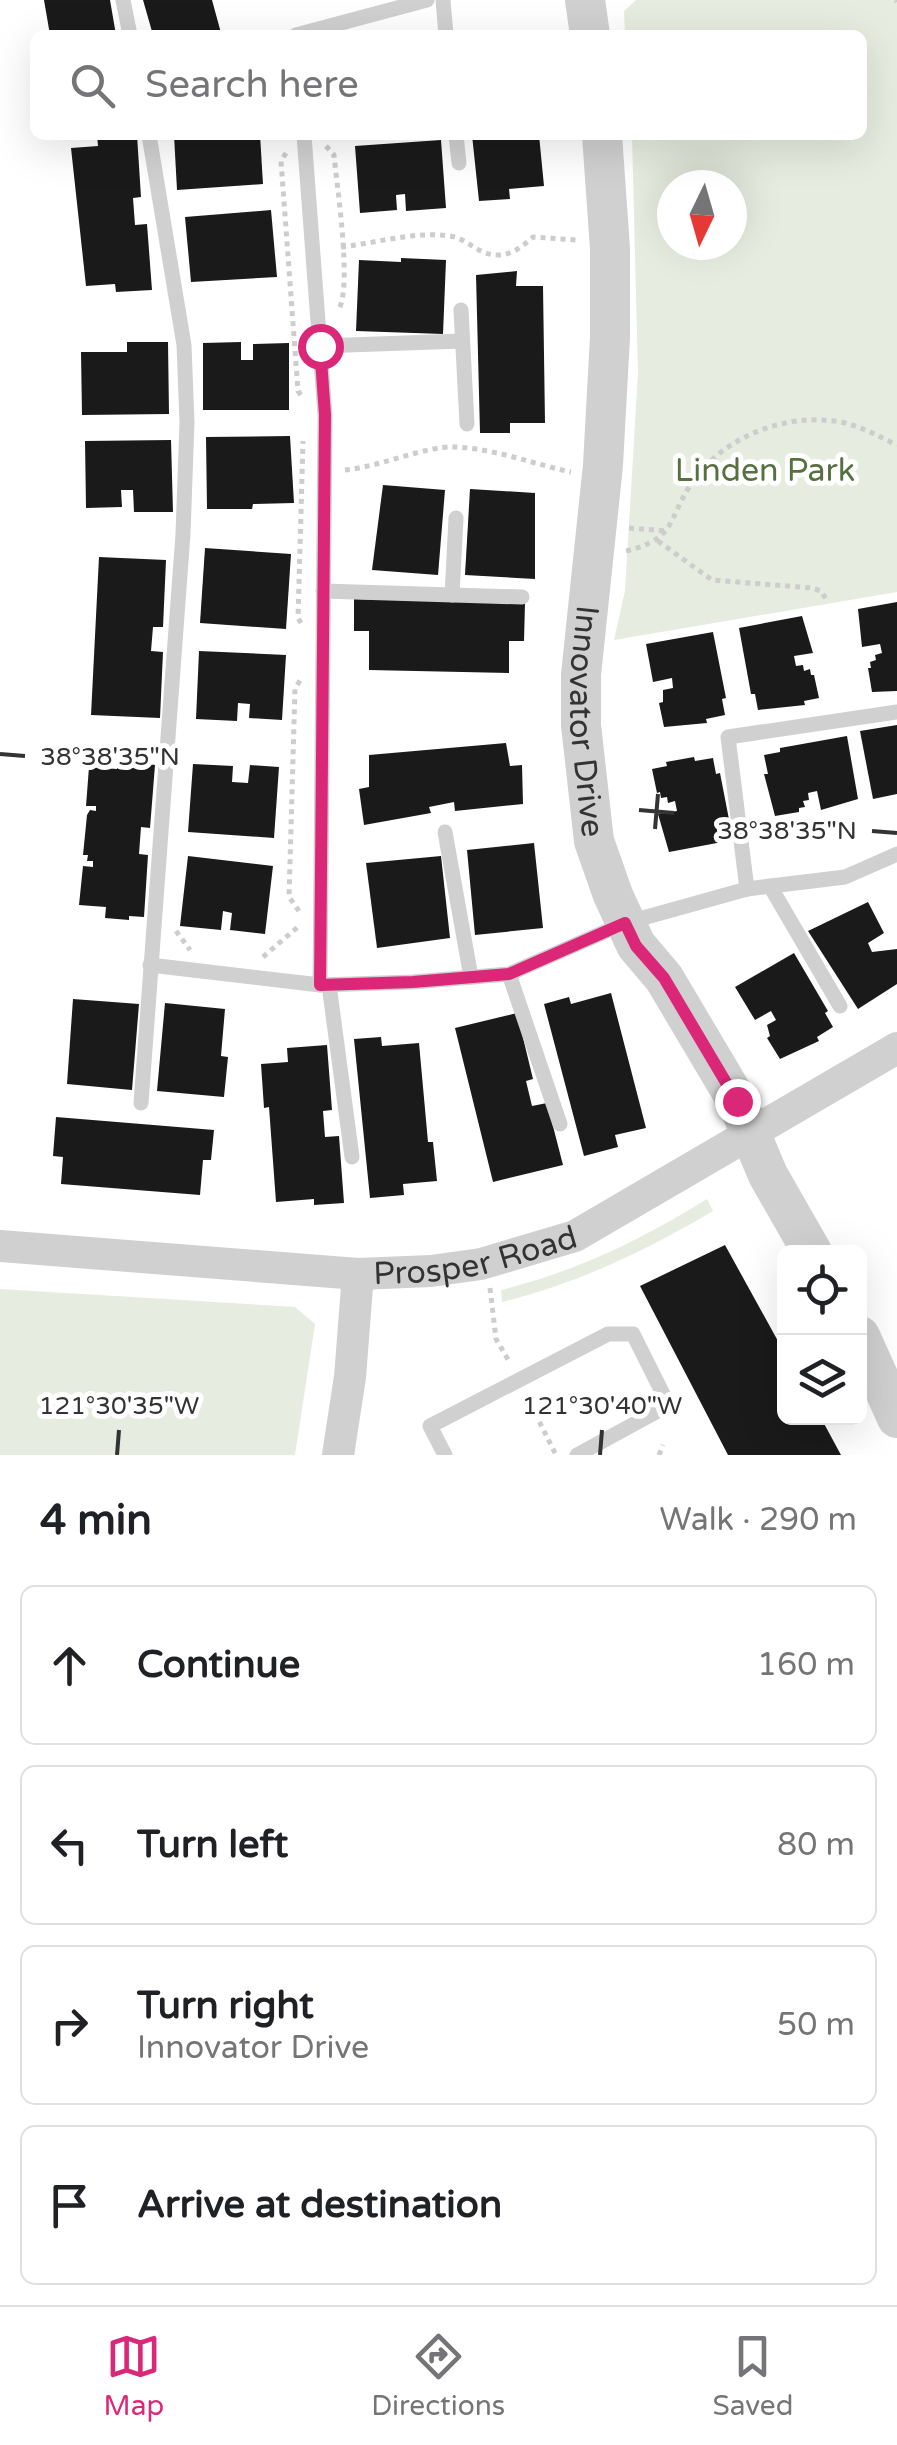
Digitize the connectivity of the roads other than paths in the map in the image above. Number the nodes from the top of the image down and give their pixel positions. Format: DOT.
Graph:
graph roads {
  1 [pos="122,0"];
  2 [pos="426,0"];
  3 [pos="443,0"];
  4 [pos="584,0"];
  5 [pos="129,30"];
  6 [pos="315,30"];
  7 [pos="446,30"];
  8 [pos="589,30"];
  9 [pos="150,140"];
  10 [pos="305,140"];
  11 [pos="457,140"];
  12 [pos="602,140"];
  13 [pos="459,163"];
  14 [pos="461,310"];
  15 [pos="462,340"];
  16 [pos="320,346"];
  17 [pos="467,424"];
  18 [pos="456,518"];
  19 [pos="323,591"];
  20 [pos="452,595"];
  21 [pos="522,597"];
  22 [pos="897,712"];
  23 [pos="445,832"];
  24 [pos="897,854"];
  25 [pos="770,886"];
  26 [pos="747,888"];
  27 [pos="625,923"];
  28 [pos="150,964"];
  29 [pos="509,974"];
  30 [pos="470,977"];
  31 [pos="324,985"];
  32 [pos="840,1006"];
  33 [pos="897,1048"];
  34 [pos="142,1103"];
  35 [pos="560,1124"];
  36 [pos="750,1134"];
  37 [pos="352,1157"];
  38 [pos="808,1245"];
  39 [pos="0,1246"];
  40 [pos="358,1274"];
  41 [pos="867,1352"];
  42 [pos="897,1418"];
  43 [pos="338,1455"];
  44 [pos="445,1455"];
  45 [pos="577,1455"];
  1 -- 5 [label="lane"];
  2 -- 6 [label="lane"];
  3 -- 7 [label="lane"];
  4 -- 8 [label="street"];
  9 -- 28 [label="lane"];
  10 -- 16 [label="lane"];
  11 -- 13 [label="lane"];
  12 -- 27 [label="street, Innovator Drive"];
  14 -- 15 [label="lane"];
  15 -- 16 [label="lane"];
  15 -- 17 [label="lane"];
  16 -- 19 [label="lane"];
  18 -- 20 [label="lane"];
  19 -- 20 [label="lane"];
  19 -- 31 [label="lane"];
  20 -- 21 [label="lane"];
  22 -- 26 [label="lane"];
  23 -- 30 [label="lane"];
  24 -- 25 [label="lane"];
  25 -- 26 [label="lane"];
  25 -- 32 [label="lane"];
  26 -- 27 [label="lane"];
  27 -- 29 [label="lane"];
  27 -- 36 [label="street, Innovator Drive"];
  28 -- 31 [label="lane"];
  28 -- 34 [label="lane"];
  29 -- 30 [label="lane"];
  29 -- 35 [label="lane"];
  30 -- 31 [label="lane"];
  31 -- 37 [label="lane"];
  33 -- 36 [label="street, Prosper Road"];
  36 -- 38 [label="street, Innovator Drive"];
  36 -- 40 [label="street, Prosper Road"];
  39 -- 40 [label="street, Prosper Road"];
  40 -- 43 [label="street"];
  41 -- 42 [label="street"];
  44 -- 45 [label="lane"];
}
